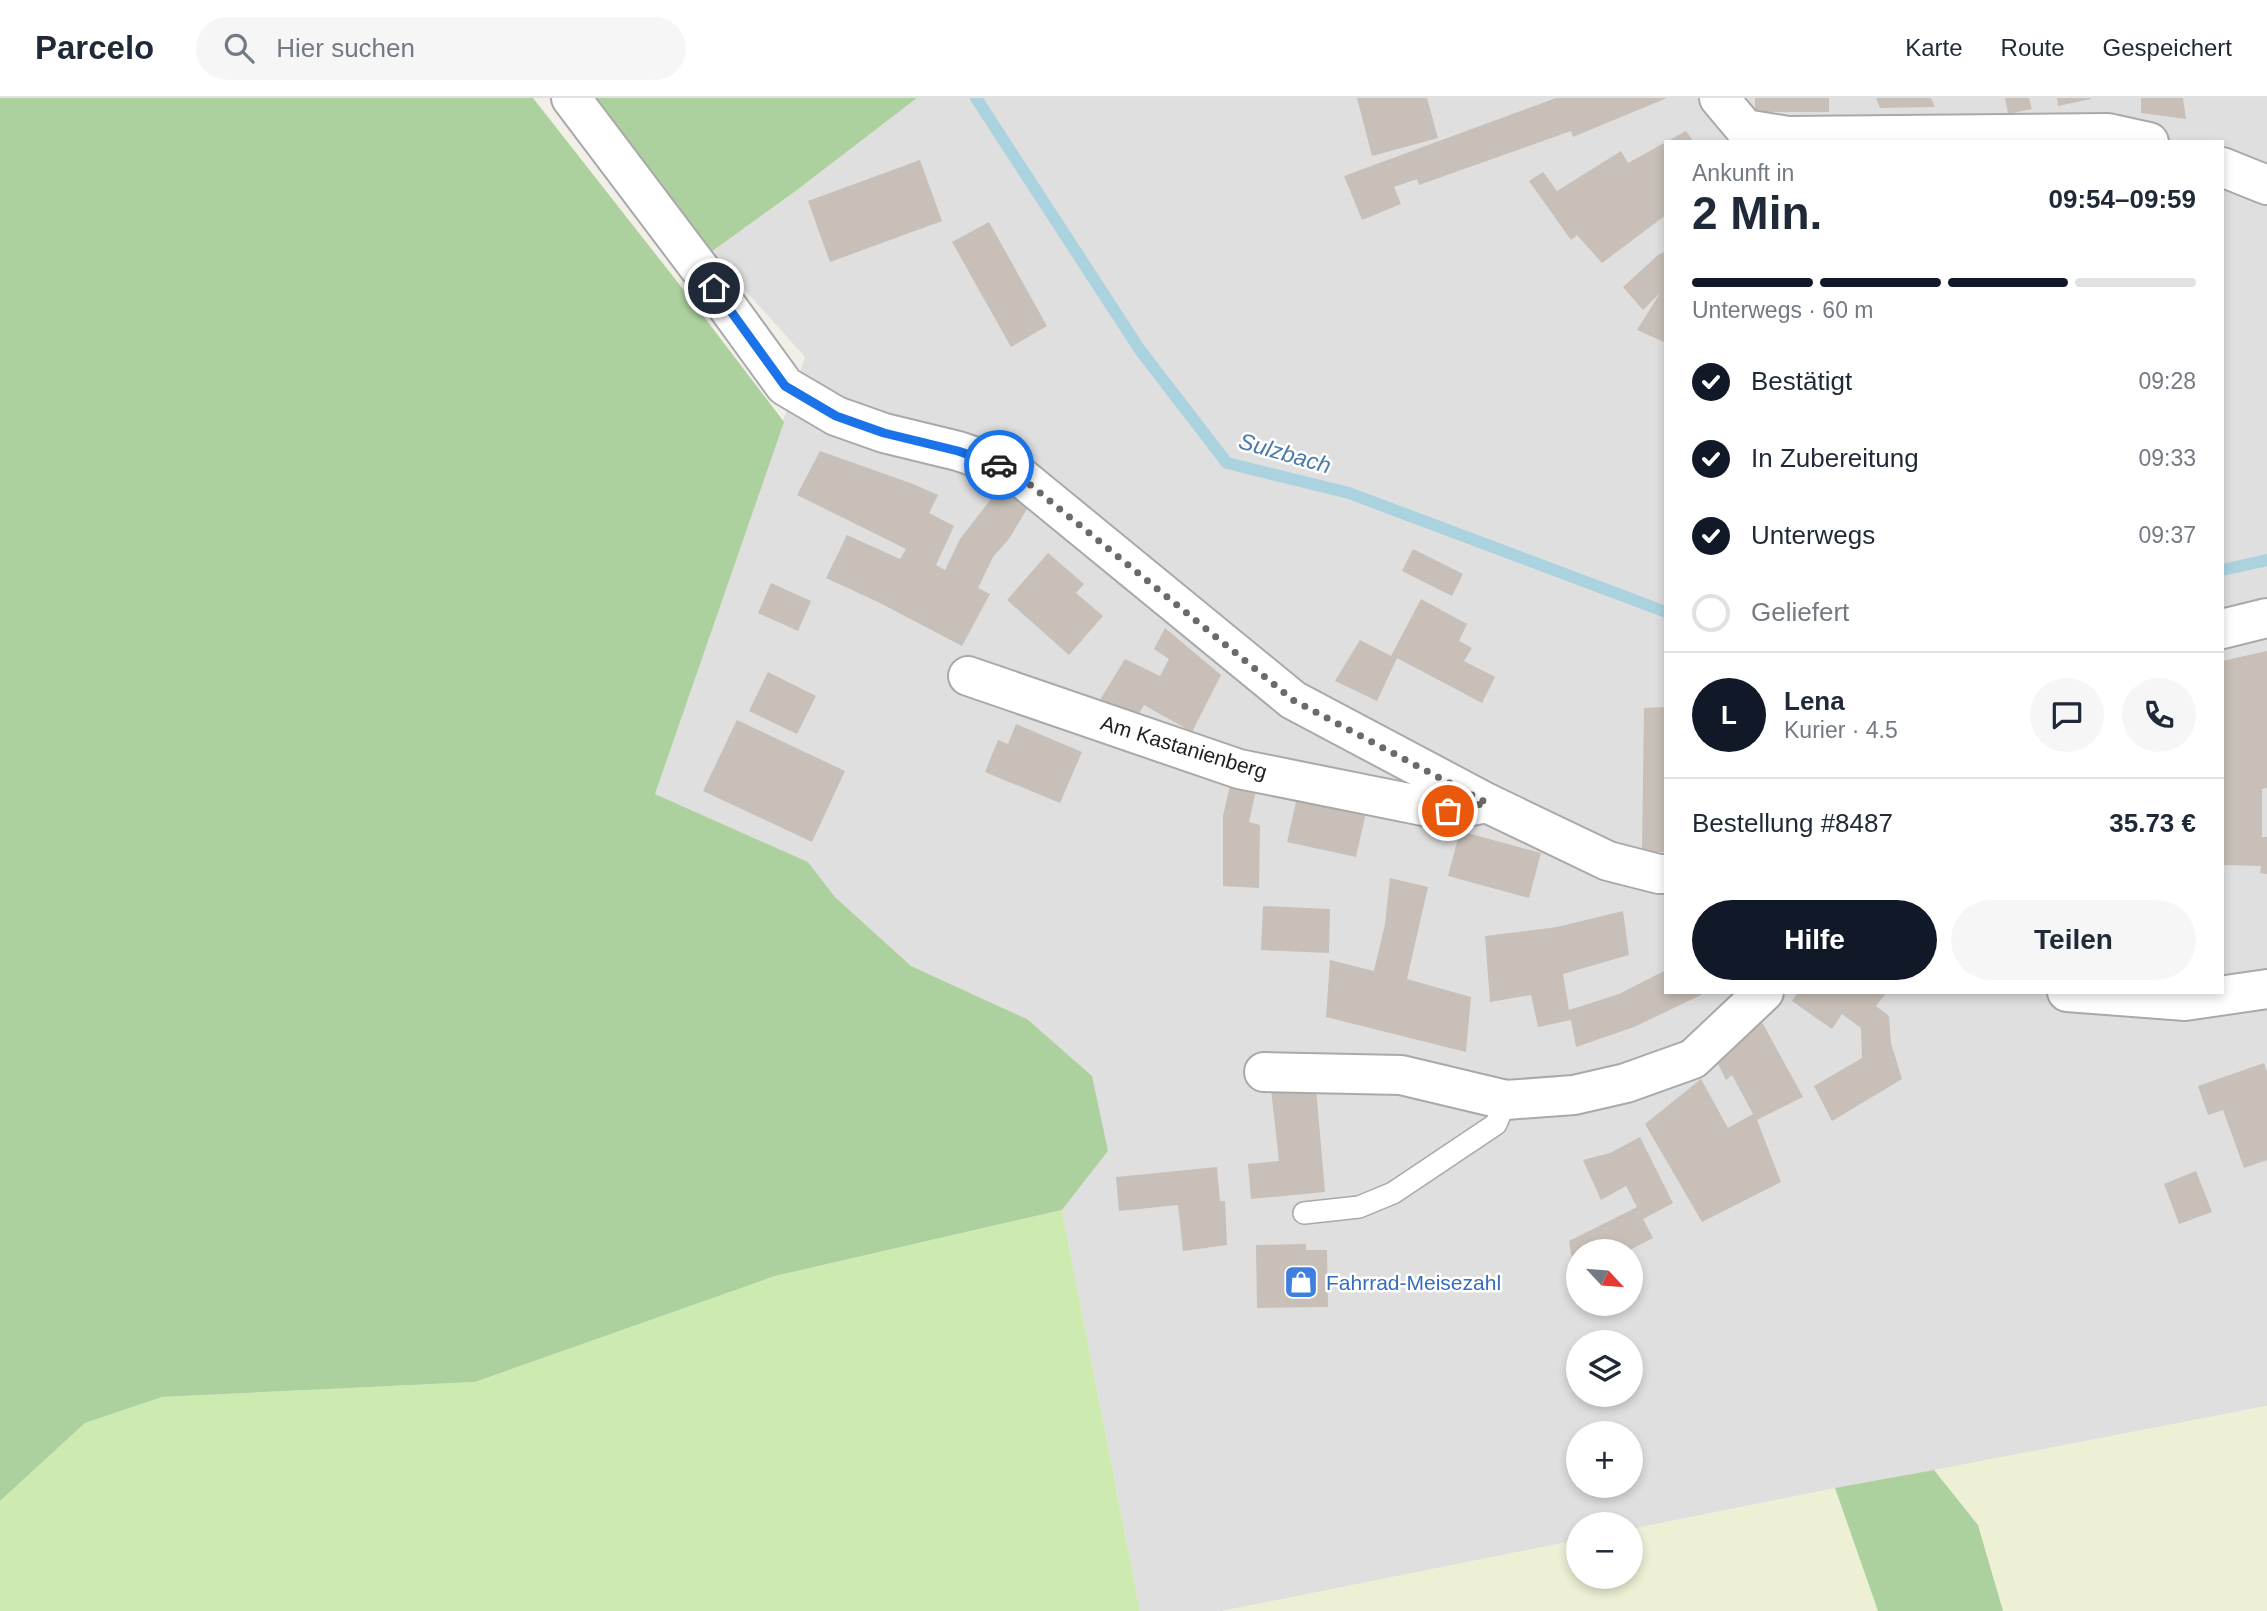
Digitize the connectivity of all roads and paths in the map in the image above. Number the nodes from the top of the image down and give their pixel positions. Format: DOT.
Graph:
graph roads {
  1 [pos="570,98"];
  2 [pos="1718,98"];
  3 [pos="2140,140"];
  4 [pos="2224,168"];
  5 [pos="2267,185"];
  6 [pos="2267,618"];
  7 [pos="2224,629"];
  8 [pos="968,676"];
  9 [pos="1487,803"];
  10 [pos="1664,874"];
  11 [pos="2267,989"];
  12 [pos="1762,994"];
  13 [pos="2093,994"];
  14 [pos="1264,1072"];
  15 [pos="1506,1100"];
  16 [pos="1304,1213"];
  1 -- 9 [label="street"];
  2 -- 3 [label="street"];
  4 -- 5 [label="street"];
  6 -- 7 [label="street"];
  8 -- 9 [label="street, Am Kastanienberg"];
  9 -- 10 [label="street"];
  11 -- 13 [label="street"];
  12 -- 15 [label="street"];
  14 -- 15 [label="street"];
  15 -- 16 [label="lane"];
}
